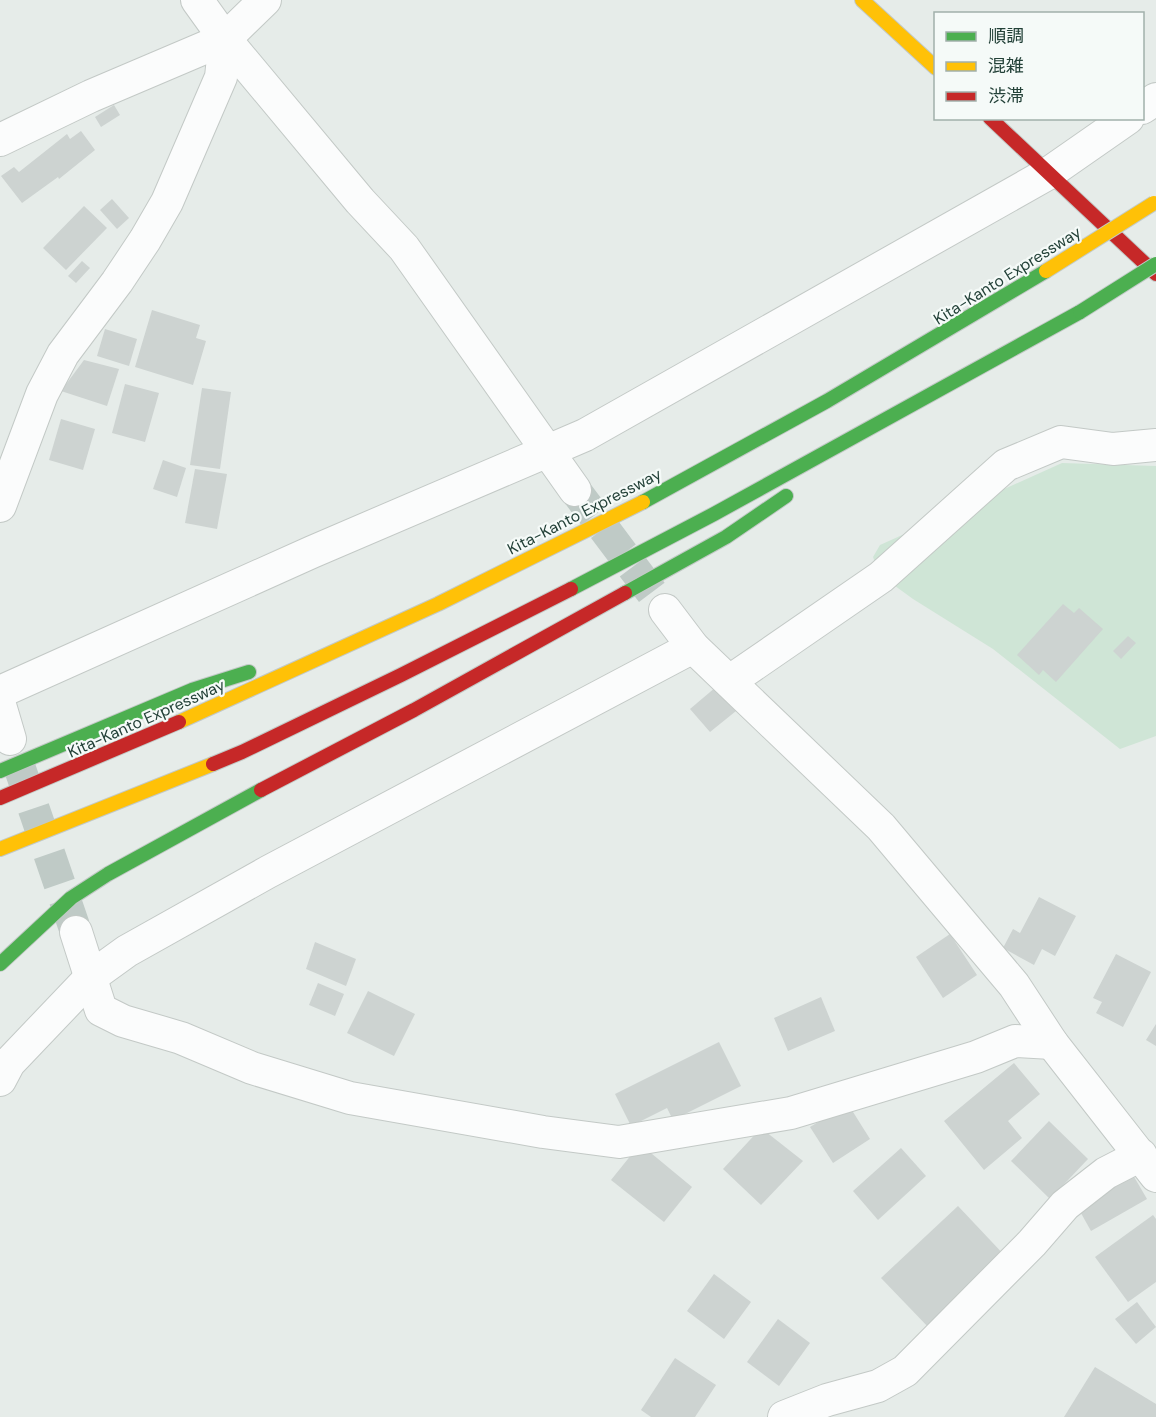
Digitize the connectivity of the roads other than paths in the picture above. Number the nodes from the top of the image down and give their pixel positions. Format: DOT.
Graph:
graph roads {
  1 [pos="197,0"];
  2 [pos="265,0"];
  3 [pos="861,0"];
  4 [pos="225,39"];
  5 [pos="934,66"];
  6 [pos="992,120"];
  7 [pos="1125,120"];
  8 [pos="0,140"];
  9 [pos="1049,173"];
  10 [pos="1155,202"];
  11 [pos="1156,264"];
  12 [pos="1156,273"];
  13 [pos="953,382"];
  14 [pos="1156,445"];
  15 [pos="548,453"];
  16 [pos="835,463"];
  17 [pos="575,490"];
  18 [pos="795,490"];
  19 [pos="0,506"];
  20 [pos="665,610"];
  21 [pos="383,629"];
  22 [pos="693,648"];
  23 [pos="730,681"];
  24 [pos="0,692"];
  25 [pos="0,705"];
  26 [pos="10,739"];
  27 [pos="0,771"];
  28 [pos="0,798"];
  29 [pos="0,849"];
  30 [pos="76,932"];
  31 [pos="0,964"];
  32 [pos="91,977"];
  33 [pos="1052,1043"];
  34 [pos="0,1080"];
  35 [pos="1149,1166"];
  36 [pos="784,1417"];
  1 -- 4 [label="street"];
  2 -- 4 [label="street"];
  3 -- 5 [label="main road"];
  4 -- 8 [label="street"];
  4 -- 15 [label="street"];
  4 -- 19 [label="street"];
  6 -- 9 [label="main road"];
  7 -- 9 [label="street"];
  9 -- 12 [label="main road"];
  9 -- 15 [label="street"];
  10 -- 21 [label="main road, Kita-Kanto Expressway, bridge"];
  11 -- 13 [label="main road, bridge"];
  13 -- 16 [label="main road"];
  13 -- 29 [label="main road"];
  14 -- 23 [label="street"];
  15 -- 17 [label="street"];
  15 -- 24 [label="street"];
  18 -- 31 [label="main road"];
  20 -- 22 [label="street"];
  21 -- 27 [label="main road"];
  21 -- 28 [label="main road, Kita-Kanto Expressway"];
  22 -- 23 [label="street"];
  22 -- 32 [label="street"];
  23 -- 33 [label="street"];
  25 -- 26 [label="street"];
  30 -- 32 [label="street"];
  32 -- 33 [label="street"];
  32 -- 34 [label="street"];
  33 -- 35 [label="street"];
  35 -- 36 [label="street"];
}
